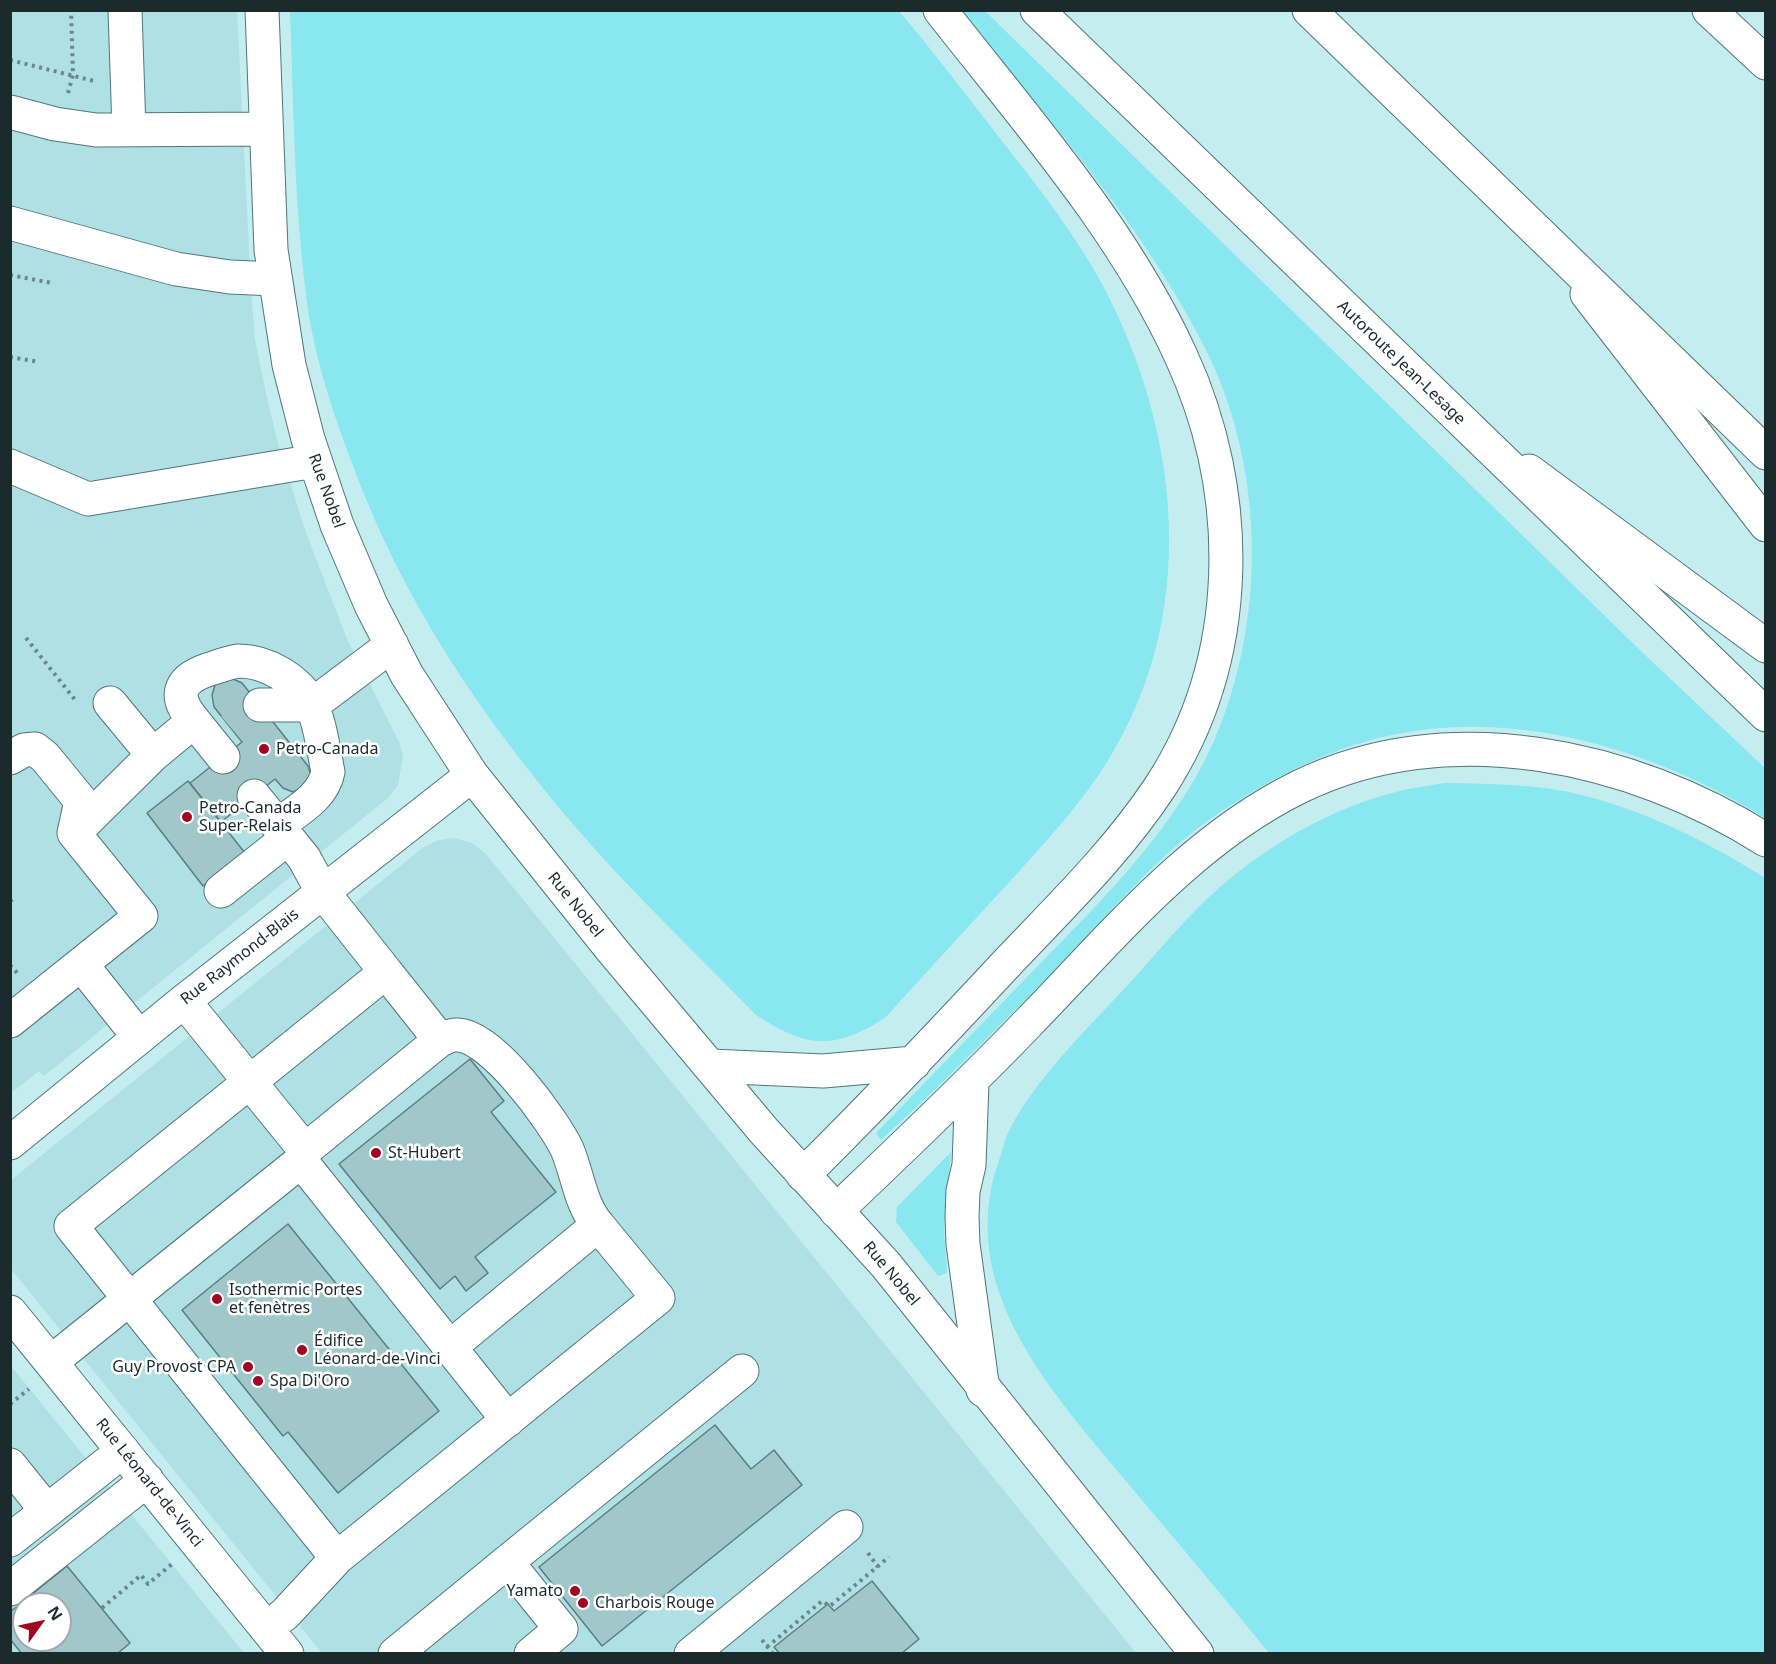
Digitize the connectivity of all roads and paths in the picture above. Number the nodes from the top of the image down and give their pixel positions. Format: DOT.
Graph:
graph roads {
  1 [pos="71,10"];
  2 [pos="125,10"];
  3 [pos="262,10"];
  4 [pos="940,10"];
  5 [pos="1037,10"];
  6 [pos="1309,10"];
  7 [pos="1709,10"];
  8 [pos="10,60"];
  9 [pos="1766,63"];
  10 [pos="73,75"];
  11 [pos="104,84"];
  12 [pos="67,96"];
  13 [pos="10,112"];
  14 [pos="265,129"];
  15 [pos="129,130"];
  16 [pos="10,223"];
  17 [pos="1547,241"];
  18 [pos="10,275"];
  19 [pos="275,279"];
  20 [pos="52,283"];
  21 [pos="10,357"];
  22 [pos="39,362"];
  23 [pos="1465,424"];
  24 [pos="1766,453"];
  25 [pos="315,461"];
  26 [pos="10,466"];
  27 [pos="1766,525"];
  28 [pos="26,638"];
  29 [pos="392,645"];
  30 [pos="1766,646"];
  31 [pos="78,703"];
  32 [pos="110,703"];
  33 [pos="260,705"];
  34 [pos="312,705"];
  35 [pos="1766,715"];
  36 [pos="153,755"];
  37 [pos="10,758"];
  38 [pos="472,775"];
  39 [pos="254,796"];
  40 [pos="283,832"];
  41 [pos="74,833"];
  42 [pos="1766,840"];
  43 [pos="221,891"];
  44 [pos="322,891"];
  45 [pos="81,964"];
  46 [pos="386,972"];
  47 [pos="184,1001"];
  48 [pos="10,1021"];
  49 [pos="139,1037"];
  50 [pos="440,1040"];
  51 [pos="914,1063"];
  52 [pos="710,1066"];
  53 [pos="250,1082"];
  54 [pos="972,1082"];
  55 [pos="10,1143"];
  56 [pos="303,1156"];
  57 [pos="803,1175"];
  58 [pos="836,1211"];
  59 [pos="598,1225"];
  60 [pos="130,1300"];
  61 [pos="10,1312"];
  62 [pos="450,1347"];
  63 [pos="51,1362"];
  64 [pos="742,1371"];
  65 [pos="29,1388"];
  66 [pos="984,1390"];
  67 [pos="10,1404"];
  68 [pos="508,1420"];
  69 [pos="123,1451"];
  70 [pos="10,1465"];
  71 [pos="147,1480"];
  72 [pos="47,1511"];
  73 [pos="846,1527"];
  74 [pos="10,1539"];
  75 [pos="889,1557"];
  76 [pos="337,1558"];
  77 [pos="507,1562"];
  78 [pos="172,1564"];
  79 [pos="10,1589"];
  80 [pos="102,1608"];
  81 [pos="267,1628"];
  82 [pos="767,1647"];
  83 [pos="287,1653"];
  84 [pos="395,1653"];
  85 [pos="531,1653"];
  86 [pos="691,1653"];
  87 [pos="1197,1653"];
  1 -- 10 [label="path"];
  2 -- 15 [label="main road"];
  3 -- 14 [label="main road, Rue Nobel"];
  4 -- 51 [label="main road"];
  5 -- 23 [label="main road, Autoroute Jean-Lesage"];
  6 -- 17 [label="main road"];
  7 -- 9 [label="main road"];
  8 -- 10 [label="path"];
  10 -- 11 [label="path"];
  10 -- 12 [label="path"];
  13 -- 15 [label="main road"];
  14 -- 15 [label="main road"];
  14 -- 19 [label="main road, Rue Nobel"];
  16 -- 19 [label="main road"];
  17 -- 24 [label="main road"];
  17 -- 27 [label="main road"];
  18 -- 20 [label="path"];
  19 -- 25 [label="main road, Rue Nobel"];
  21 -- 22 [label="path"];
  23 -- 30 [label="main road"];
  23 -- 35 [label="main road, Autoroute Jean-Lesage"];
  25 -- 26 [label="main road"];
  25 -- 29 [label="main road, Rue Nobel"];
  28 -- 31 [label="path"];
  29 -- 34 [label="main road"];
  29 -- 38 [label="main road, Rue Nobel"];
  32 -- 36 [label="main road"];
  33 -- 34 [label="main road"];
  34 -- 36 [label="main road"];
  34 -- 40 [label="main road"];
  36 -- 41 [label="main road"];
  37 -- 41 [label="main road"];
  38 -- 44 [label="main road, Rue Raymond-Blais"];
  38 -- 52 [label="main road, Rue Nobel"];
  39 -- 40 [label="main road"];
  40 -- 43 [label="main road"];
  40 -- 44 [label="main road"];
  41 -- 45 [label="main road"];
  42 -- 54 [label="main road"];
  44 -- 46 [label="main road"];
  44 -- 47 [label="main road, Rue Raymond-Blais"];
  45 -- 48 [label="main road"];
  45 -- 49 [label="main road"];
  46 -- 50 [label="main road"];
  46 -- 53 [label="main road"];
  47 -- 49 [label="main road, Rue Raymond-Blais"];
  47 -- 53 [label="main road"];
  49 -- 55 [label="main road, Rue Raymond-Blais"];
  50 -- 56 [label="main road"];
  50 -- 59 [label="main road"];
  51 -- 52 [label="main road"];
  51 -- 57 [label="main road"];
  52 -- 57 [label="main road, Rue Nobel"];
  53 -- 56 [label="main road"];
  53 -- 60 [label="main road"];
  54 -- 58 [label="main road"];
  54 -- 66 [label="main road"];
  56 -- 60 [label="main road"];
  56 -- 62 [label="main road"];
  57 -- 58 [label="main road, Rue Nobel"];
  58 -- 66 [label="main road, Rue Nobel"];
  59 -- 62 [label="main road"];
  59 -- 68 [label="main road"];
  60 -- 63 [label="main road"];
  60 -- 76 [label="main road"];
  61 -- 63 [label="main road, Rue Léonard-de-Vinci"];
  62 -- 68 [label="main road"];
  63 -- 69 [label="main road, Rue Léonard-de-Vinci"];
  64 -- 77 [label="main road"];
  65 -- 67 [label="path"];
  66 -- 87 [label="main road, Rue Nobel"];
  68 -- 76 [label="main road"];
  69 -- 71 [label="main road, Rue Léonard-de-Vinci"];
  69 -- 72 [label="main road"];
  70 -- 72 [label="main road"];
  71 -- 79 [label="main road"];
  71 -- 81 [label="main road, Rue Léonard-de-Vinci"];
  72 -- 74 [label="main road"];
  73 -- 86 [label="main road"];
  75 -- 82 [label="path"];
  76 -- 81 [label="main road"];
  77 -- 84 [label="main road"];
  77 -- 85 [label="main road"];
  78 -- 80 [label="path"];
  81 -- 83 [label="main road, Rue Léonard-de-Vinci"];
}
